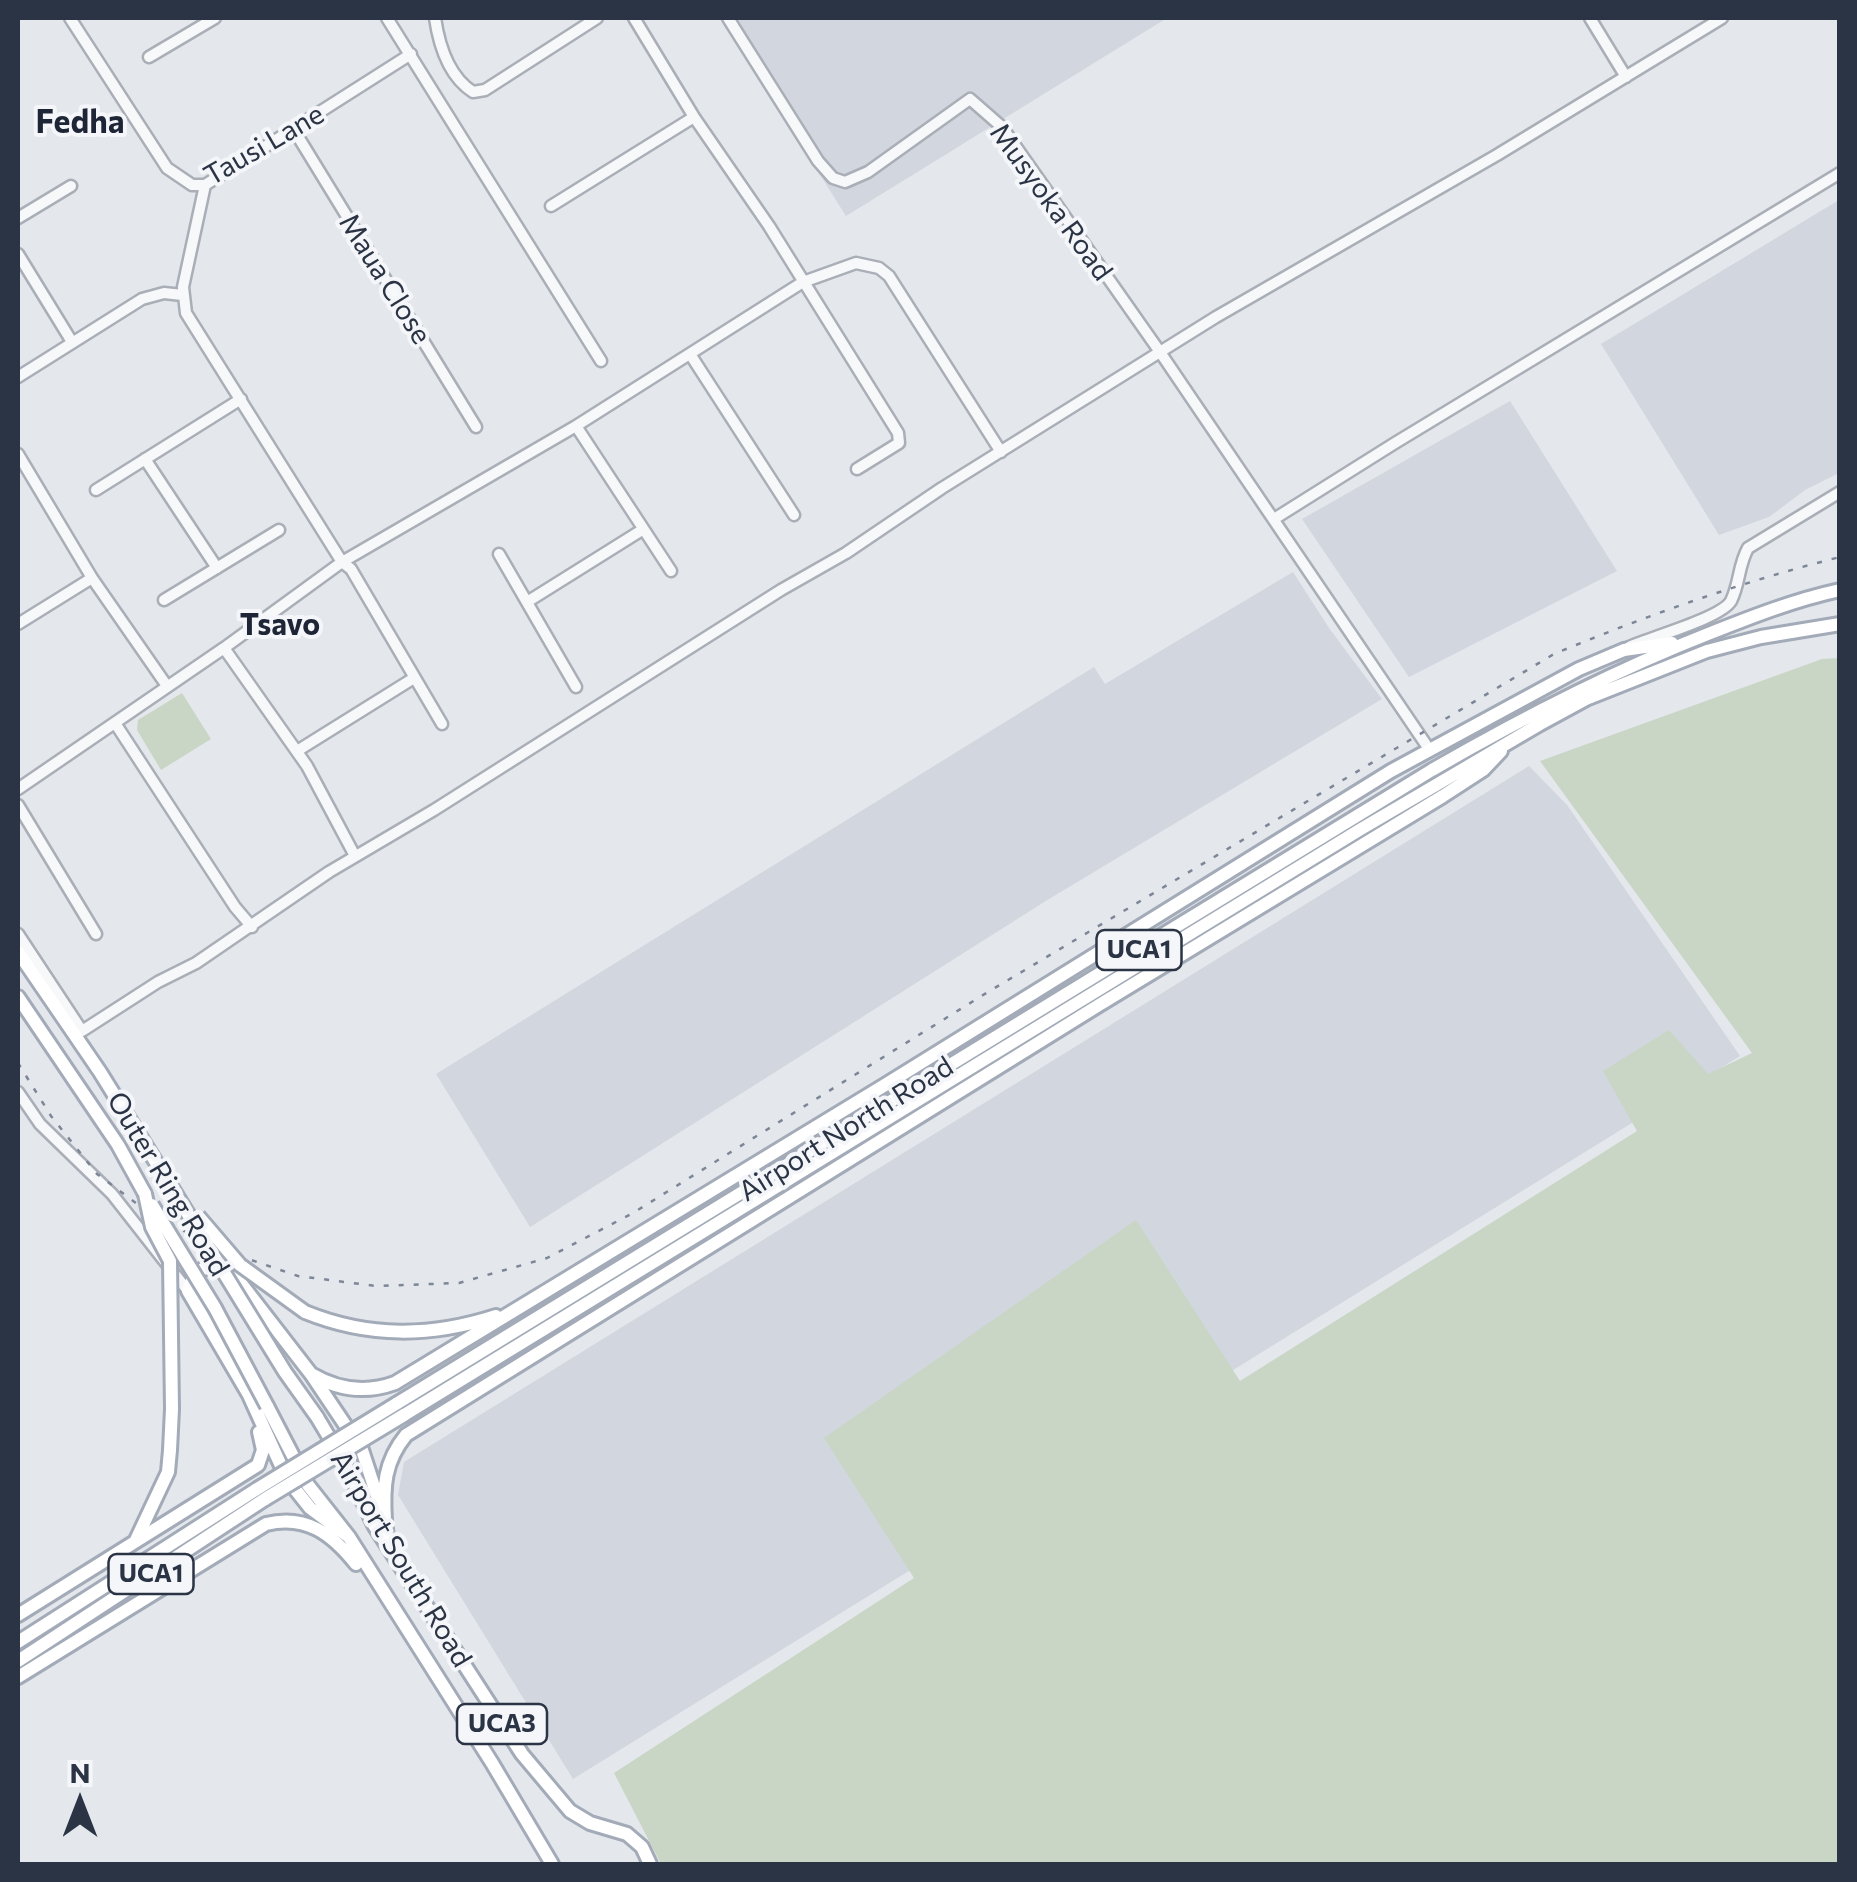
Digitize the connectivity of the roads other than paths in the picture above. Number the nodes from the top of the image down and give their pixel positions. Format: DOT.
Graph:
graph roads {
  1 [pos="70,18"];
  2 [pos="216,18"];
  3 [pos="387,18"];
  4 [pos="435,18"];
  5 [pos="597,18"];
  6 [pos="634,18"];
  7 [pos="728,18"];
  8 [pos="1590,18"];
  9 [pos="1722,18"];
  10 [pos="411,54"];
  11 [pos="149,58"];
  12 [pos="1626,76"];
  13 [pos="694,117"];
  14 [pos="294,130"];
  15 [pos="1840,173"];
  16 [pos="205,185"];
  17 [pos="70,186"];
  18 [pos="551,206"];
  19 [pos="18,218"];
  20 [pos="18,254"];
  21 [pos="803,282"];
  22 [pos="182,295"];
  23 [pos="72,342"];
  24 [pos="1160,352"];
  25 [pos="690,354"];
  26 [pos="601,361"];
  27 [pos="18,377"];
  28 [pos="241,399"];
  29 [pos="576,426"];
  30 [pos="476,427"];
  31 [pos="1001,452"];
  32 [pos="145,458"];
  33 [pos="19,461"];
  34 [pos="858,470"];
  35 [pos="96,490"];
  36 [pos="1840,492"];
  37 [pos="794,515"];
  38 [pos="1274,519"];
  39 [pos="279,530"];
  40 [pos="642,530"];
  41 [pos="498,554"];
  42 [pos="342,562"];
  43 [pos="217,568"];
  44 [pos="670,571"];
  45 [pos="92,578"];
  46 [pos="1840,590"];
  47 [pos="164,600"];
  48 [pos="526,602"];
  49 [pos="18,624"];
  50 [pos="1840,624"];
  51 [pos="1689,642"];
  52 [pos="224,648"];
  53 [pos="1624,650"];
  54 [pos="414,678"];
  55 [pos="167,686"];
  56 [pos="576,687"];
  57 [pos="115,722"];
  58 [pos="442,724"];
  59 [pos="1507,744"];
  60 [pos="1429,749"];
  61 [pos="296,750"];
  62 [pos="18,789"];
  63 [pos="18,806"];
  64 [pos="355,856"];
  65 [pos="252,927"];
  66 [pos="18,934"];
  67 [pos="96,934"];
  68 [pos="18,952"];
  69 [pos="18,996"];
  70 [pos="884,1086"];
  71 [pos="18,1092"];
  72 [pos="771,1174"];
  73 [pos="175,1192"];
  74 [pos="145,1194"];
  75 [pos="604,1287"];
  76 [pos="188,1290"];
  77 [pos="517,1308"];
  78 [pos="310,1374"];
  79 [pos="249,1395"];
  80 [pos="317,1416"];
  81 [pos="283,1436"];
  82 [pos="385,1520"];
  83 [pos="348,1537"];
  84 [pos="135,1542"];
  85 [pos="388,1546"];
  86 [pos="376,1584"];
  87 [pos="18,1615"];
  88 [pos="22,1639"];
  89 [pos="18,1660"];
  90 [pos="18,1677"];
  91 [pos="552,1864"];
  92 [pos="650,1864"];
  1 -- 16 [label="street, Tausi Lane"];
  2 -- 11 [label="street"];
  3 -- 10 [label="street"];
  4 -- 5 [label="street"];
  6 -- 13 [label="street"];
  7 -- 24 [label="street, Musyoka Road"];
  8 -- 12 [label="street"];
  9 -- 12 [label="street"];
  10 -- 14 [label="street, Tausi Lane"];
  10 -- 26 [label="street"];
  12 -- 24 [label="street"];
  13 -- 18 [label="street"];
  13 -- 21 [label="street"];
  14 -- 16 [label="street, Tausi Lane"];
  14 -- 30 [label="street, Maua Close"];
  15 -- 38 [label="street"];
  16 -- 22 [label="street"];
  17 -- 19 [label="street"];
  20 -- 23 [label="street"];
  21 -- 25 [label="street"];
  21 -- 31 [label="street"];
  21 -- 34 [label="street"];
  22 -- 23 [label="street"];
  22 -- 28 [label="street"];
  23 -- 27 [label="street"];
  24 -- 31 [label="street"];
  24 -- 38 [label="street"];
  25 -- 29 [label="street"];
  25 -- 37 [label="street"];
  28 -- 32 [label="street"];
  28 -- 42 [label="street"];
  29 -- 40 [label="street"];
  29 -- 42 [label="street"];
  31 -- 64 [label="street"];
  32 -- 35 [label="street"];
  32 -- 43 [label="street"];
  33 -- 45 [label="street"];
  36 -- 53 [label="street"];
  38 -- 60 [label="street"];
  39 -- 43 [label="street"];
  40 -- 44 [label="street"];
  40 -- 48 [label="street"];
  41 -- 48 [label="street"];
  42 -- 52 [label="street"];
  42 -- 54 [label="street"];
  43 -- 47 [label="street"];
  45 -- 49 [label="street"];
  45 -- 55 [label="street"];
  46 -- 51 [label="main road, Airport North Road / UCA1"];
  48 -- 56 [label="street"];
  50 -- 59 [label="main road, Airport North Road / UCA1"];
  51 -- 53 [label="main road, Airport North Road / UCA1"];
  51 -- 72 [label="main road, Airport North Road / UCA1"];
  52 -- 55 [label="street"];
  52 -- 61 [label="street"];
  53 -- 60 [label="main road, Airport North Road / UCA1"];
  54 -- 58 [label="street"];
  54 -- 61 [label="street"];
  55 -- 57 [label="street"];
  57 -- 62 [label="street"];
  57 -- 65 [label="street"];
  59 -- 75 [label="main road, Airport North Road / UCA1"];
  59 -- 82 [label="main road, Airport North Road / UCA1"];
  60 -- 70 [label="main road, Airport North Road / UCA1"];
  61 -- 64 [label="street"];
  63 -- 67 [label="street"];
  64 -- 65 [label="street"];
  65 -- 66 [label="street"];
  68 -- 73 [label="main road, Outer Ring Road / UCA3"];
  69 -- 74 [label="main road, Outer Ring Road"];
  70 -- 72 [label="main road"];
  70 -- 77 [label="main road, Airport North Road / UCA1"];
  71 -- 76 [label="street"];
  72 -- 75 [label="main road, Airport North Road / UCA1"];
  73 -- 77 [label="main road, bridge"];
  73 -- 80 [label="main road, Outer Ring Road / UCA3, bridge"];
  74 -- 81 [label="main road, Outer Ring Road, bridge"];
  74 -- 84 [label="main road, bridge"];
  75 -- 88 [label="main road, Airport North Road / UCA1, bridge"];
  75 -- 89 [label="main road, Airport North Road / UCA1, bridge"];
  76 -- 78 [label="main road"];
  76 -- 79 [label="main road, UCA1"];
  77 -- 78 [label="main road, Airport North Road / UCA1"];
  78 -- 82 [label="main road"];
  79 -- 83 [label="main road"];
  79 -- 84 [label="main road, UCA1"];
  80 -- 85 [label="main road, Airport South Road / UCA3"];
  81 -- 83 [label="main road, Airport South Road"];
  82 -- 85 [label="main road"];
  83 -- 86 [label="main road, Airport South Road"];
  84 -- 87 [label="main road, UCA1"];
  85 -- 92 [label="main road, Airport South Road / UCA3"];
  86 -- 90 [label="main road, UCA1"];
  86 -- 91 [label="main road, Airport South Road"];
}
